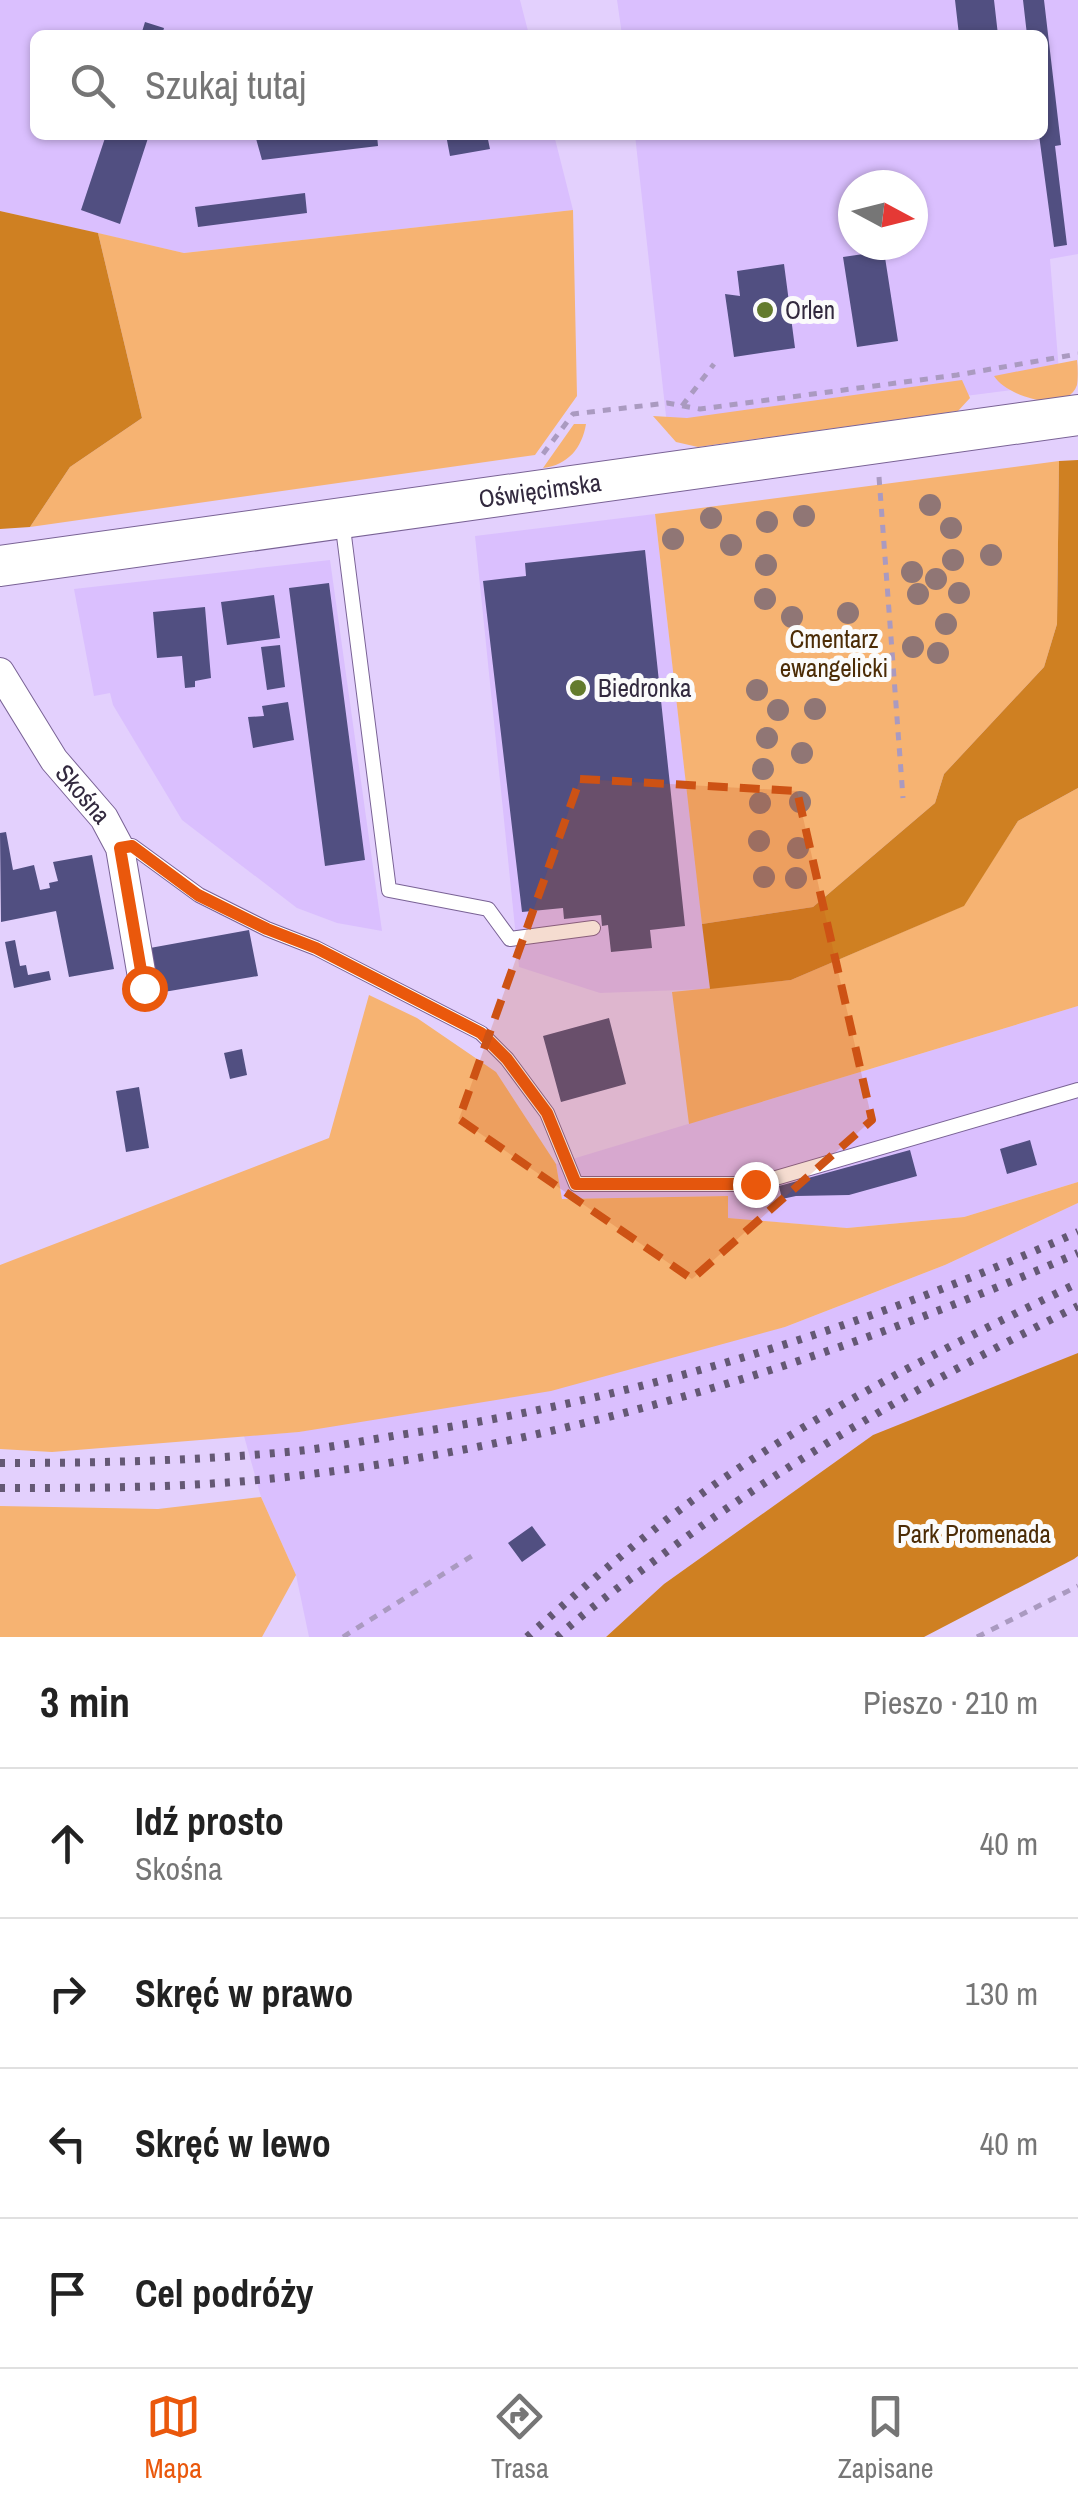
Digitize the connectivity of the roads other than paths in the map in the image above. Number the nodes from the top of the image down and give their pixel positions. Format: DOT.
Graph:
graph roads {
  1 [pos="1078,415"];
  2 [pos="342,519"];
  3 [pos="0,566"];
  4 [pos="0,672"];
  5 [pos="120,848"];
  6 [pos="593,928"];
  7 [pos="144,988"];
  8 [pos="1078,1090"];
  1 -- 2 [label="main road, Oświęcimska"];
  2 -- 3 [label="main road, Oświęcimska"];
  2 -- 6 [label="lane"];
  4 -- 5 [label="street, Skośna"];
  5 -- 7 [label="street, Skośna"];
  5 -- 8 [label="lane"];
}
